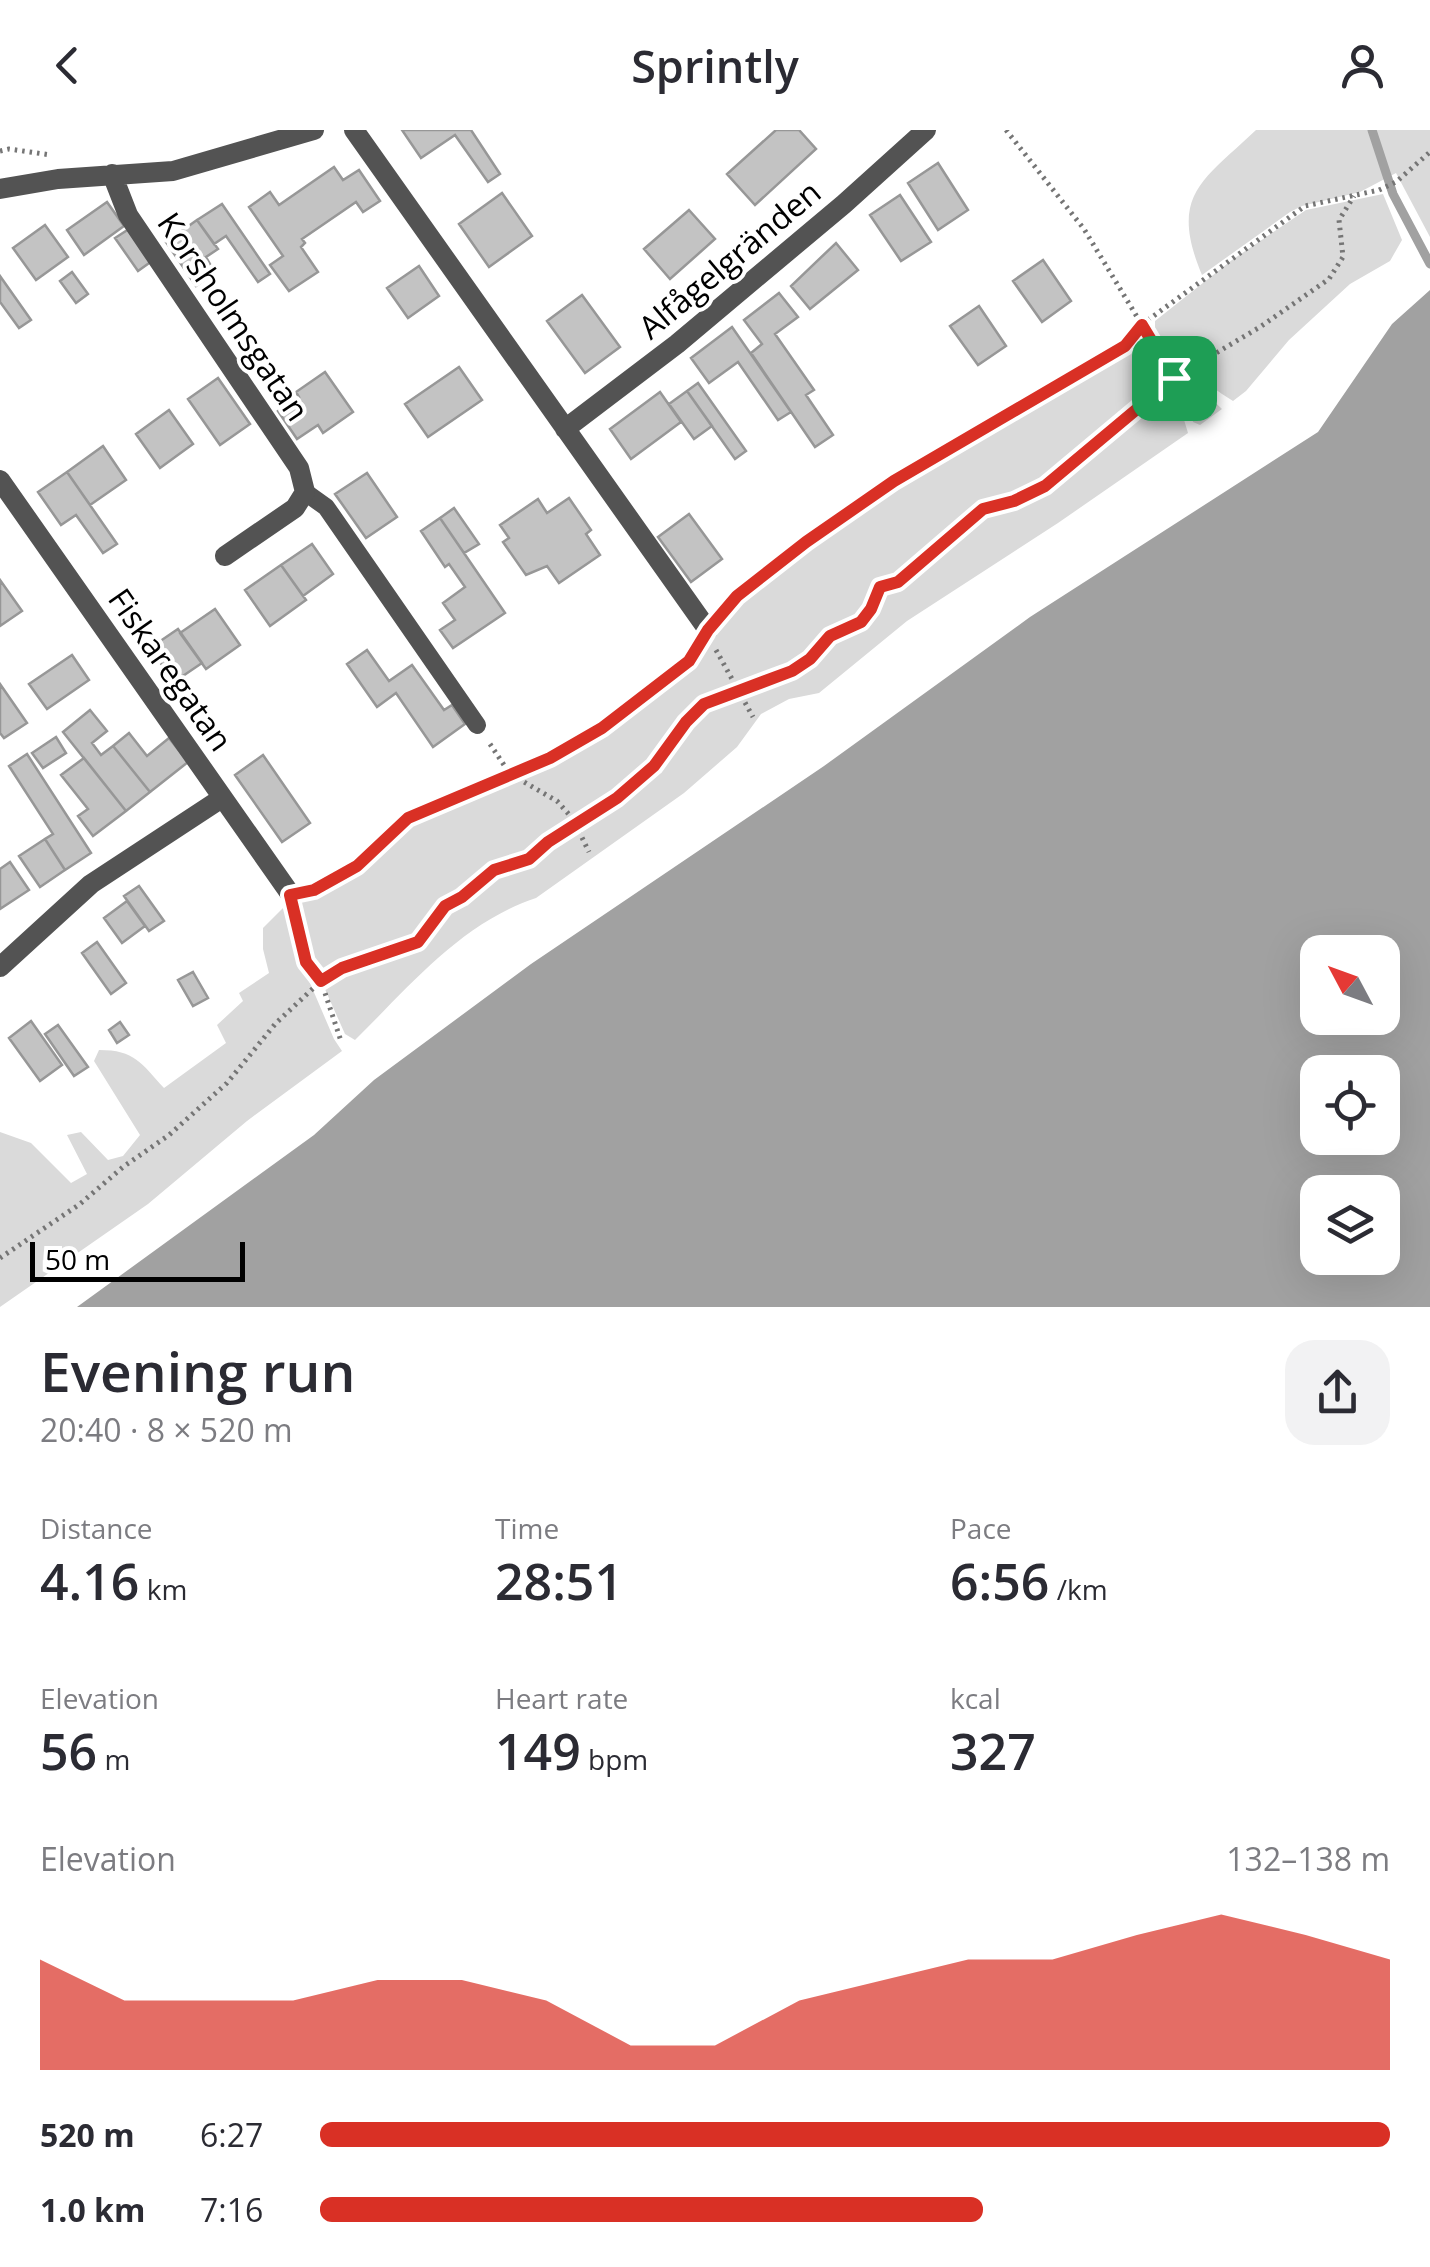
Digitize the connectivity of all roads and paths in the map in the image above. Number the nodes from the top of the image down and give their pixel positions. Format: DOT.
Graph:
graph roads {
  1 [pos="314,130"];
  2 [pos="354,130"];
  3 [pos="926,130"];
  4 [pos="1006,130"];
  5 [pos="1430,152"];
  6 [pos="112,174"];
  7 [pos="0,189"];
  8 [pos="1354,196"];
  9 [pos="1142,325"];
  10 [pos="1174,378"];
  11 [pos="565,429"];
  12 [pos="0,480"];
  13 [pos="305,492"];
  14 [pos="225,556"];
  15 [pos="708,630"];
  16 [pos="739,690"];
  17 [pos="754,717"];
  18 [pos="476,725"];
  19 [pos="510,774"];
  20 [pos="222,798"];
  21 [pos="576,824"];
  22 [pos="588,852"];
  23 [pos="290,895"];
  24 [pos="0,967"];
  25 [pos="321,981"];
  26 [pos="341,1041"];
  27 [pos="0,1258"];
  1 -- 6 [label="street"];
  2 -- 11 [label="street"];
  3 -- 11 [label="street, Alfågelgränden"];
  4 -- 9 [label="path"];
  5 -- 8 [label="path"];
  6 -- 7 [label="street"];
  6 -- 13 [label="street, Korsholmsgatan"];
  8 -- 9 [label="path"];
  8 -- 10 [label="path"];
  9 -- 10 [label="path"];
  9 -- 15 [label="path"];
  10 -- 16 [label="path"];
  11 -- 15 [label="street"];
  12 -- 20 [label="street, Fiskaregatan"];
  13 -- 14 [label="street"];
  13 -- 18 [label="lane, Korsholmsgatan"];
  15 -- 16 [label="path"];
  15 -- 19 [label="path"];
  16 -- 17 [label="path"];
  16 -- 21 [label="path"];
  18 -- 19 [label="path"];
  19 -- 21 [label="path"];
  19 -- 23 [label="path"];
  20 -- 23 [label="street, Fiskaregatan"];
  20 -- 24 [label="street"];
  21 -- 22 [label="path"];
  21 -- 25 [label="path"];
  23 -- 25 [label="path"];
  25 -- 26 [label="path"];
  25 -- 27 [label="path"];
}
